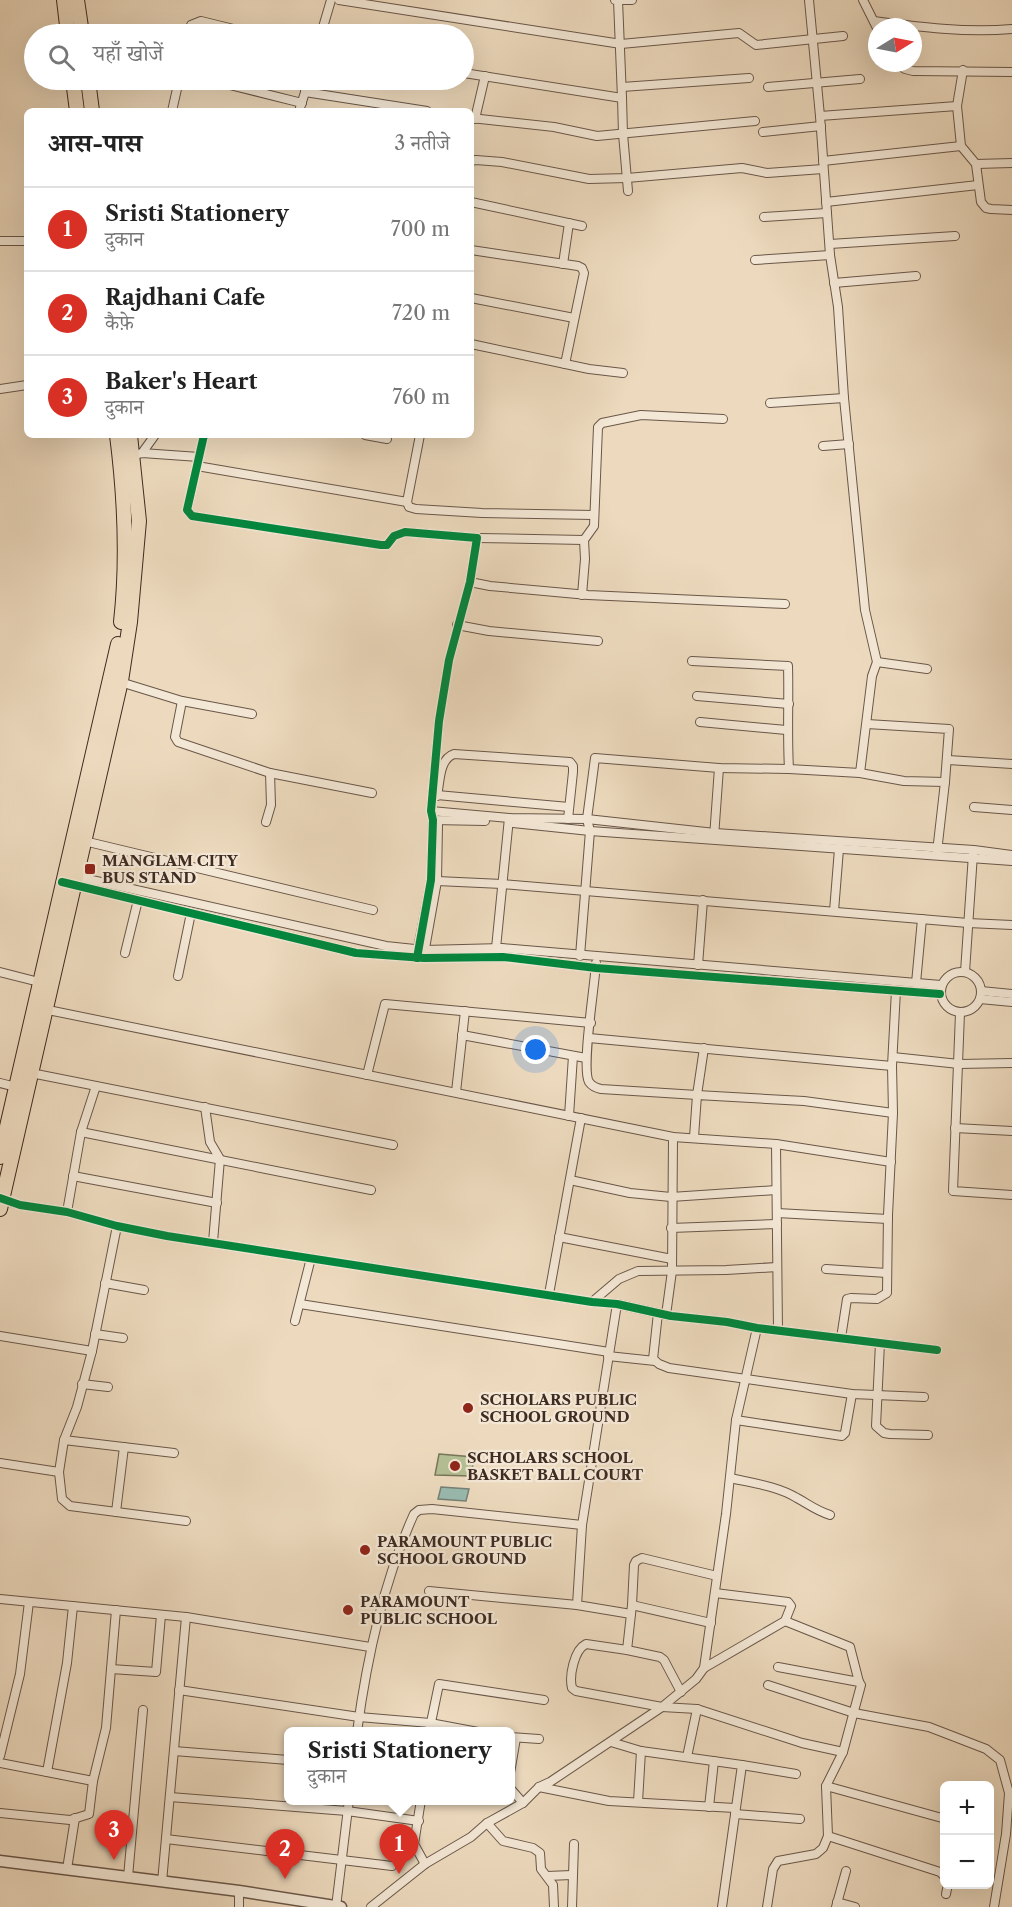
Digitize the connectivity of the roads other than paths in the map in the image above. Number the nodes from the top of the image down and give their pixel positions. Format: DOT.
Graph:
graph roads {
  1 [pos="64,0"];
  2 [pos="77,0"];
  3 [pos="331,0"];
  4 [pos="339,0"];
  5 [pos="617,0"];
  6 [pos="632,0"];
  7 [pos="809,0"];
  8 [pos="863,0"];
  9 [pos="872,18"];
  10 [pos="67,24"];
  11 [pos="81,24"];
  12 [pos="194,24"];
  13 [pos="213,24"];
  14 [pos="324,24"];
  15 [pos="922,27"];
  16 [pos="1012,29"];
  17 [pos="843,36"];
  18 [pos="813,39"];
  19 [pos="621,44"];
  20 [pos="963,70"];
  21 [pos="922,71"];
  22 [pos="1012,72"];
  23 [pos="474,74"];
  24 [pos="484,76"];
  25 [pos="749,78"];
  26 [pos="860,79"];
  27 [pos="816,83"];
  28 [pos="622,87"];
  29 [pos="768,87"];
  30 [pos="75,90"];
  31 [pos="89,90"];
  32 [pos="177,90"];
  33 [pos="244,90"];
  34 [pos="305,92"];
  35 [pos="622,98"];
  36 [pos="957,106"];
  37 [pos="301,107"];
  38 [pos="77,108"];
  39 [pos="92,108"];
  40 [pos="173,108"];
  41 [pos="408,108"];
  42 [pos="474,114"];
  43 [pos="474,118"];
  44 [pos="755,121"];
  45 [pos="821,121"];
  46 [pos="763,132"];
  47 [pos="623,134"];
  48 [pos="961,146"];
  49 [pos="474,160"];
  50 [pos="1012,163"];
  51 [pos="975,164"];
  52 [pos="823,165"];
  53 [pos="627,178"];
  54 [pos="978,185"];
  55 [pos="628,191"];
  56 [pos="826,202"];
  57 [pos="474,203"];
  58 [pos="1012,210"];
  59 [pos="827,213"];
  60 [pos="764,217"];
  61 [pos="569,223"];
  62 [pos="582,226"];
  63 [pos="955,236"];
  64 [pos="0,241"];
  65 [pos="24,241"];
  66 [pos="830,244"];
  67 [pos="474,250"];
  68 [pos="830,255"];
  69 [pos="755,260"];
  70 [pos="563,264"];
  71 [pos="916,276"];
  72 [pos="834,283"];
  73 [pos="474,299"];
  74 [pos="574,318"];
  75 [pos="474,345"];
  76 [pos="565,363"];
  77 [pos="623,373"];
  78 [pos="24,386"];
  79 [pos="0,388"];
  80 [pos="844,398"];
  81 [pos="770,403"];
  82 [pos="723,419"];
  83 [pos="117,438"];
  84 [pos="131,438"];
  85 [pos="152,438"];
  86 [pos="203,438"];
  87 [pos="381,438"];
  88 [pos="419,438"];
  89 [pos="387,439"];
  90 [pos="849,444"];
  91 [pos="823,446"];
  92 [pos="137,454"];
  93 [pos="199,457"];
  94 [pos="197,466"];
  95 [pos="407,502"];
  96 [pos="594,515"];
  97 [pos="477,538"];
  98 [pos="584,540"];
  99 [pos="470,582"];
  100 [pos="582,595"];
  101 [pos="785,604"];
  102 [pos="457,625"];
  103 [pos="598,641"];
  104 [pos="692,661"];
  105 [pos="877,662"];
  106 [pos="927,669"];
  107 [pos="116,681"];
  108 [pos="697,696"];
  109 [pos="182,701"];
  110 [pos="789,704"];
  111 [pos="252,714"];
  112 [pos="700,722"];
  113 [pos="867,724"];
  114 [pos="786,730"];
  115 [pos="948,760"];
  116 [pos="1012,764"];
  117 [pos="719,768"];
  118 [pos="789,769"];
  119 [pos="270,773"];
  120 [pos="860,773"];
  121 [pos="945,782"];
  122 [pos="372,793"];
  123 [pos="437,795"];
  124 [pos="569,807"];
  125 [pos="974,807"];
  126 [pos="1012,810"];
  127 [pos="435,814"];
  128 [pos="568,819"];
  129 [pos="587,819"];
  130 [pos="509,820"];
  131 [pos="266,822"];
  132 [pos="590,831"];
  133 [pos="714,836"];
  134 [pos="84,841"];
  135 [pos="839,849"];
  136 [pos="937,852"];
  137 [pos="973,854"];
  138 [pos="1012,855"];
  139 [pos="1012,861"];
  140 [pos="69,879"];
  141 [pos="437,881"];
  142 [pos="502,884"];
  143 [pos="584,892"];
  144 [pos="138,900"];
  145 [pos="703,900"];
  146 [pos="373,909"];
  147 [pos="834,911"];
  148 [pos="191,914"];
  149 [pos="922,919"];
  150 [pos="968,923"];
  151 [pos="1012,925"];
  152 [pos="496,948"];
  153 [pos="125,953"];
  154 [pos="421,954"];
  155 [pos="580,956"];
  156 [pos="596,956"];
  157 [pos="698,965"];
  158 [pos="596,968"];
  159 [pos="0,972"];
  160 [pos="965,972"];
  161 [pos="178,976"];
  162 [pos="39,982"];
  163 [pos="916,983"];
  164 [pos="941,989"];
  165 [pos="896,990"];
  166 [pos="1012,994"];
  167 [pos="980,995"];
  168 [pos="1012,1002"];
  169 [pos="40,1008"];
  170 [pos="465,1011"];
  171 [pos="960,1013"];
  172 [pos="591,1023"];
  173 [pos="462,1035"];
  174 [pos="589,1038"];
  175 [pos="704,1048"];
  176 [pos="573,1056"];
  177 [pos="586,1058"];
  178 [pos="892,1061"];
  179 [pos="1012,1063"];
  180 [pos="959,1064"];
  181 [pos="31,1073"];
  182 [pos="367,1075"];
  183 [pos="0,1083"];
  184 [pos="96,1086"];
  185 [pos="21,1088"];
  186 [pos="456,1092"];
  187 [pos="697,1095"];
  188 [pos="205,1107"];
  189 [pos="893,1113"];
  190 [pos="569,1116"];
  191 [pos="581,1118"];
  192 [pos="955,1128"];
  193 [pos="1012,1131"];
  194 [pos="81,1132"];
  195 [pos="673,1137"];
  196 [pos="694,1137"];
  197 [pos="776,1144"];
  198 [pos="393,1145"];
  199 [pos="0,1156"];
  200 [pos="220,1159"];
  201 [pos="891,1162"];
  202 [pos="73,1176"];
  203 [pos="570,1180"];
  204 [pos="371,1190"];
  205 [pos="776,1190"];
  206 [pos="1012,1195"];
  207 [pos="671,1197"];
  208 [pos="1,1202"];
  209 [pos="217,1203"];
  210 [pos="67,1212"];
  211 [pos="777,1213"];
  212 [pos="888,1219"];
  213 [pos="777,1224"];
  214 [pos="117,1226"];
  215 [pos="671,1228"];
  216 [pos="560,1237"];
  217 [pos="213,1242"];
  218 [pos="311,1258"];
  219 [pos="672,1259"];
  220 [pos="777,1267"];
  221 [pos="826,1269"];
  222 [pos="672,1270"];
  223 [pos="887,1273"];
  224 [pos="105,1283"];
  225 [pos="144,1290"];
  226 [pos="549,1294"];
  227 [pos="592,1302"];
  228 [pos="300,1304"];
  229 [pos="617,1304"];
  230 [pos="662,1314"];
  231 [pos="295,1321"];
  232 [pos="757,1328"];
  233 [pos="778,1330"];
  234 [pos="95,1334"];
  235 [pos="0,1336"];
  236 [pos="123,1338"];
  237 [pos="841,1338"];
  238 [pos="880,1343"];
  239 [pos="937,1350"];
  240 [pos="92,1351"];
  241 [pos="608,1354"];
  242 [pos="655,1361"];
  243 [pos="746,1378"];
  244 [pos="82,1384"];
  245 [pos="108,1387"];
  246 [pos="852,1394"];
  247 [pos="878,1394"];
  248 [pos="924,1397"];
  249 [pos="736,1420"];
  250 [pos="927,1436"];
  251 [pos="64,1440"];
  252 [pos="124,1447"];
  253 [pos="174,1453"];
  254 [pos="0,1463"];
  255 [pos="59,1472"];
  256 [pos="730,1478"];
  257 [pos="116,1512"];
  258 [pos="830,1515"];
  259 [pos="186,1521"];
  260 [pos="582,1525"];
  261 [pos="717,1576"];
  262 [pos="429,1590"];
  263 [pos="715,1593"];
  264 [pos="0,1599"];
  265 [pos="29,1602"];
  266 [pos="577,1605"];
  267 [pos="73,1606"];
  268 [pos="116,1610"];
  269 [pos="632,1610"];
  270 [pos="161,1615"];
  271 [pos="186,1617"];
  272 [pos="785,1621"];
  273 [pos="711,1623"];
  274 [pos="370,1647"];
  275 [pos="627,1650"];
  276 [pos="778,1667"];
  277 [pos="704,1668"];
  278 [pos="111,1669"];
  279 [pos="859,1682"];
  280 [pos="768,1685"];
  281 [pos="179,1690"];
  282 [pos="681,1692"];
  283 [pos="544,1701"];
  284 [pos="662,1707"];
  285 [pos="697,1709"];
  286 [pos="143,1710"];
  287 [pos="854,1713"];
  288 [pos="359,1717"];
  289 [pos="358,1727"];
  290 [pos="430,1727"];
  291 [pos="515,1737"];
  292 [pos="539,1739"];
  293 [pos="611,1742"];
  294 [pos="174,1751"];
  295 [pos="641,1751"];
  296 [pos="843,1752"];
  297 [pos="0,1756"];
  298 [pos="687,1757"];
  299 [pos="284,1760"];
  300 [pos="1000,1760"];
  301 [pos="714,1761"];
  302 [pos="1012,1761"];
  303 [pos="0,1763"];
  304 [pos="742,1765"];
  305 [pos="47,1772"];
  306 [pos="796,1774"];
  307 [pos="93,1781"];
  308 [pos="826,1786"];
  309 [pos="539,1787"];
  310 [pos="515,1794"];
  311 [pos="170,1797"];
  312 [pos="638,1802"];
  313 [pos="523,1803"];
  314 [pos="349,1805"];
  315 [pos="421,1805"];
  316 [pos="709,1807"];
  317 [pos="348,1811"];
  318 [pos="735,1811"];
  319 [pos="0,1813"];
  320 [pos="940,1817"];
  321 [pos="75,1818"];
  322 [pos="800,1819"];
  323 [pos="419,1821"];
  324 [pos="487,1823"];
  325 [pos="828,1836"];
  326 [pos="166,1839"];
  327 [pos="574,1844"];
  328 [pos="342,1859"];
  329 [pos="0,1861"];
  330 [pos="426,1864"];
  331 [pos="392,1866"];
  332 [pos="67,1869"];
  333 [pos="846,1871"];
  334 [pos="940,1872"];
  335 [pos="572,1875"];
  336 [pos="547,1876"];
  337 [pos="128,1877"];
  338 [pos="162,1882"];
  339 [pos="947,1889"];
  340 [pos="239,1891"];
  341 [pos="946,1894"];
  342 [pos="837,1904"];
  343 [pos="314,1905"];
  344 [pos="336,1906"];
  345 [pos="239,1907"];
  346 [pos="341,1907"];
  347 [pos="371,1907"];
  348 [pos="554,1907"];
  349 [pos="572,1907"];
  350 [pos="722,1907"];
  351 [pos="767,1907"];
  352 [pos="855,1907"];
  353 [pos="994,1907"];
  1 -- 10 [label="main road"];
  2 -- 11 [label="main road"];
  3 -- 14 [label="street"];
  4 -- 19 [label="street"];
  5 -- 6 [label="street"];
  5 -- 19 [label="street"];
  7 -- 18 [label="street"];
  8 -- 9 [label="street"];
  12 -- 13 [label="street"];
  15 -- 16 [label="street"];
  17 -- 18 [label="street"];
  18 -- 19 [label="street"];
  18 -- 27 [label="street"];
  19 -- 28 [label="street"];
  20 -- 21 [label="street"];
  20 -- 22 [label="street"];
  20 -- 36 [label="street"];
  23 -- 24 [label="street"];
  24 -- 35 [label="street"];
  24 -- 42 [label="street"];
  25 -- 28 [label="street"];
  26 -- 27 [label="street"];
  27 -- 29 [label="street"];
  27 -- 45 [label="street"];
  28 -- 35 [label="street"];
  30 -- 38 [label="main road"];
  31 -- 39 [label="main road"];
  32 -- 40 [label="street"];
  33 -- 37 [label="street"];
  34 -- 37 [label="street"];
  34 -- 41 [label="street"];
  35 -- 47 [label="street"];
  36 -- 45 [label="street"];
  36 -- 48 [label="street"];
  43 -- 47 [label="street"];
  44 -- 47 [label="street"];
  45 -- 46 [label="street"];
  45 -- 52 [label="street"];
  47 -- 53 [label="street"];
  48 -- 51 [label="street"];
  48 -- 52 [label="street"];
  49 -- 53 [label="street"];
  50 -- 51 [label="street"];
  51 -- 54 [label="street"];
  52 -- 53 [label="street"];
  52 -- 56 [label="street"];
  53 -- 55 [label="street"];
  54 -- 56 [label="street"];
  54 -- 58 [label="street"];
  56 -- 59 [label="street"];
  57 -- 61 [label="street"];
  59 -- 60 [label="street"];
  59 -- 66 [label="street"];
  61 -- 62 [label="street"];
  61 -- 70 [label="street"];
  63 -- 66 [label="street"];
  64 -- 65 [label="street"];
  66 -- 68 [label="street"];
  67 -- 70 [label="street"];
  68 -- 69 [label="street"];
  68 -- 72 [label="street"];
  70 -- 74 [label="street"];
  71 -- 72 [label="street"];
  72 -- 80 [label="street"];
  73 -- 74 [label="street"];
  74 -- 76 [label="street"];
  75 -- 76 [label="street"];
  76 -- 77 [label="street"];
  78 -- 79 [label="street"];
  80 -- 81 [label="street"];
  80 -- 90 [label="street"];
  82 -- 96 [label="street"];
  83 -- 107 [label="main road"];
  84 -- 92 [label="main road"];
  85 -- 92 [label="street"];
  86 -- 93 [label="street"];
  87 -- 89 [label="street"];
  88 -- 95 [label="street"];
  90 -- 91 [label="street"];
  90 -- 105 [label="street"];
  92 -- 93 [label="street"];
  92 -- 107 [label="main road"];
  93 -- 94 [label="street"];
  94 -- 95 [label="street"];
  94 -- 97 [label="street"];
  95 -- 96 [label="street"];
  96 -- 98 [label="street"];
  97 -- 98 [label="street"];
  97 -- 99 [label="street"];
  98 -- 100 [label="street"];
  99 -- 100 [label="street"];
  99 -- 102 [label="street"];
  100 -- 101 [label="street"];
  102 -- 103 [label="street"];
  102 -- 127 [label="street"];
  104 -- 110 [label="street"];
  105 -- 106 [label="street"];
  105 -- 113 [label="street"];
  107 -- 109 [label="street"];
  107 -- 134 [label="main road"];
  107 -- 140 [label="main road"];
  108 -- 110 [label="street"];
  109 -- 111 [label="street"];
  109 -- 119 [label="street"];
  110 -- 114 [label="street"];
  112 -- 114 [label="street"];
  113 -- 115 [label="street"];
  113 -- 120 [label="street"];
  114 -- 118 [label="street"];
  115 -- 116 [label="street"];
  115 -- 121 [label="street"];
  117 -- 118 [label="street"];
  117 -- 129 [label="street"];
  117 -- 133 [label="street"];
  118 -- 120 [label="street"];
  119 -- 122 [label="street"];
  119 -- 131 [label="street"];
  120 -- 121 [label="street"];
  121 -- 136 [label="street"];
  123 -- 124 [label="street"];
  123 -- 124 [label="street"];
  123 -- 127 [label="street"];
  124 -- 128 [label="street"];
  125 -- 126 [label="street"];
  127 -- 130 [label="street"];
  127 -- 141 [label="street"];
  127 -- 154 [label="street"];
  128 -- 129 [label="street"];
  128 -- 130 [label="street"];
  129 -- 132 [label="street"];
  129 -- 133 [label="street"];
  130 -- 132 [label="street"];
  130 -- 142 [label="street"];
  132 -- 133 [label="street"];
  132 -- 143 [label="street"];
  133 -- 135 [label="street"];
  133 -- 136 [label="street"];
  134 -- 140 [label="main road"];
  134 -- 146 [label="street"];
  135 -- 136 [label="street"];
  135 -- 147 [label="street"];
  136 -- 137 [label="street"];
  137 -- 138 [label="street"];
  137 -- 139 [label="street"];
  137 -- 150 [label="street"];
  140 -- 144 [label="street"];
  140 -- 154 [label="street"];
  140 -- 162 [label="main road"];
  140 -- 169 [label="main road"];
  141 -- 142 [label="street"];
  141 -- 154 [label="street"];
  142 -- 143 [label="street"];
  142 -- 152 [label="street"];
  143 -- 145 [label="street"];
  143 -- 155 [label="street"];
  144 -- 148 [label="street"];
  144 -- 153 [label="street"];
  145 -- 147 [label="street"];
  145 -- 157 [label="street"];
  147 -- 149 [label="street"];
  148 -- 154 [label="street"];
  148 -- 161 [label="street"];
  149 -- 150 [label="street"];
  149 -- 163 [label="street"];
  150 -- 151 [label="street"];
  150 -- 160 [label="street"];
  152 -- 154 [label="street"];
  152 -- 155 [label="street"];
  154 -- 158 [label="street"];
  155 -- 156 [label="street"];
  156 -- 157 [label="street"];
  156 -- 158 [label="street"];
  157 -- 163 [label="street"];
  158 -- 165 [label="street"];
  158 -- 172 [label="street"];
  159 -- 162 [label="street"];
  160 -- 164 [label="street"];
  160 -- 167 [label="street"];
  162 -- 169 [label="main road"];
  163 -- 164 [label="street"];
  164 -- 165 [label="street"];
  164 -- 171 [label="street"];
  165 -- 178 [label="street"];
  166 -- 167 [label="street"];
  167 -- 168 [label="street"];
  167 -- 171 [label="street"];
  169 -- 181 [label="main road"];
  169 -- 182 [label="street"];
  169 -- 185 [label="main road"];
  170 -- 172 [label="street"];
  170 -- 173 [label="street"];
  170 -- 182 [label="street"];
  171 -- 180 [label="street"];
  172 -- 174 [label="street"];
  173 -- 176 [label="street"];
  173 -- 186 [label="street"];
  174 -- 175 [label="street"];
  174 -- 177 [label="street"];
  175 -- 178 [label="street"];
  175 -- 187 [label="street"];
  176 -- 177 [label="street"];
  176 -- 190 [label="street"];
  177 -- 187 [label="street"];
  178 -- 180 [label="street"];
  178 -- 189 [label="street"];
  179 -- 180 [label="street"];
  180 -- 192 [label="street"];
  181 -- 184 [label="street"];
  181 -- 185 [label="main road"];
  182 -- 186 [label="street"];
  183 -- 185 [label="street"];
  184 -- 188 [label="street"];
  184 -- 194 [label="street"];
  185 -- 199 [label="main road"];
  185 -- 208 [label="main road"];
  186 -- 190 [label="street"];
  187 -- 189 [label="street"];
  187 -- 196 [label="street"];
  188 -- 198 [label="street"];
  188 -- 200 [label="street"];
  189 -- 201 [label="street"];
  190 -- 191 [label="street"];
  191 -- 195 [label="street"];
  191 -- 203 [label="street"];
  192 -- 193 [label="street"];
  192 -- 206 [label="street"];
  194 -- 200 [label="street"];
  194 -- 202 [label="street"];
  195 -- 196 [label="street"];
  195 -- 207 [label="street"];
  196 -- 197 [label="street"];
  197 -- 201 [label="street"];
  197 -- 205 [label="street"];
  200 -- 204 [label="street"];
  200 -- 209 [label="street"];
  201 -- 212 [label="street"];
  202 -- 209 [label="street"];
  202 -- 210 [label="street"];
  203 -- 207 [label="street"];
  203 -- 216 [label="street"];
  205 -- 207 [label="street"];
  205 -- 211 [label="street"];
  207 -- 215 [label="street"];
  208 -- 210 [label="street"];
  209 -- 217 [label="street"];
  210 -- 214 [label="street"];
  211 -- 212 [label="street"];
  211 -- 213 [label="street"];
  212 -- 223 [label="street"];
  213 -- 215 [label="street"];
  213 -- 220 [label="street"];
  214 -- 217 [label="street"];
  214 -- 224 [label="street"];
  215 -- 219 [label="street"];
  216 -- 219 [label="street"];
  216 -- 226 [label="street"];
  217 -- 218 [label="street"];
  218 -- 226 [label="street"];
  218 -- 228 [label="street"];
  219 -- 222 [label="street"];
  220 -- 222 [label="street"];
  220 -- 233 [label="street"];
  221 -- 223 [label="street"];
  222 -- 227 [label="street"];
  222 -- 230 [label="street"];
  223 -- 237 [label="street"];
  224 -- 225 [label="street"];
  224 -- 234 [label="street"];
  226 -- 227 [label="street"];
  227 -- 229 [label="street"];
  228 -- 231 [label="street"];
  228 -- 241 [label="street"];
  229 -- 230 [label="street"];
  229 -- 241 [label="street"];
  230 -- 232 [label="street"];
  230 -- 242 [label="street"];
  232 -- 233 [label="street"];
  232 -- 243 [label="street"];
  233 -- 237 [label="street"];
  234 -- 236 [label="street"];
  234 -- 240 [label="street"];
  235 -- 240 [label="street"];
  237 -- 238 [label="street"];
  238 -- 239 [label="street"];
  238 -- 247 [label="street"];
  240 -- 244 [label="street"];
  241 -- 242 [label="street"];
  241 -- 260 [label="street"];
  242 -- 243 [label="street"];
  243 -- 246 [label="street"];
  243 -- 249 [label="street"];
  244 -- 245 [label="street"];
  244 -- 251 [label="street"];
  246 -- 247 [label="street"];
  246 -- 249 [label="street"];
  247 -- 248 [label="street"];
  247 -- 250 [label="street"];
  249 -- 256 [label="street"];
  251 -- 252 [label="street"];
  251 -- 255 [label="street"];
  252 -- 253 [label="street"];
  252 -- 257 [label="street"];
  254 -- 255 [label="street"];
  255 -- 257 [label="street"];
  256 -- 258 [label="street"];
  256 -- 261 [label="street"];
  257 -- 259 [label="street"];
  260 -- 266 [label="street"];
  260 -- 274 [label="street"];
  261 -- 263 [label="street"];
  261 -- 269 [label="street"];
  262 -- 266 [label="street"];
  263 -- 272 [label="street"];
  263 -- 273 [label="street"];
  264 -- 265 [label="street"];
  265 -- 267 [label="street"];
  265 -- 297 [label="street"];
  266 -- 269 [label="street"];
  267 -- 268 [label="street"];
  267 -- 305 [label="street"];
  268 -- 270 [label="street"];
  268 -- 278 [label="street"];
  269 -- 273 [label="street"];
  269 -- 275 [label="street"];
  270 -- 271 [label="street"];
  270 -- 278 [label="street"];
  271 -- 274 [label="street"];
  271 -- 281 [label="street"];
  272 -- 277 [label="street"];
  272 -- 279 [label="street"];
  273 -- 277 [label="street"];
  274 -- 288 [label="street"];
  275 -- 282 [label="street"];
  275 -- 284 [label="street"];
  276 -- 279 [label="street"];
  277 -- 282 [label="street"];
  278 -- 307 [label="street"];
  279 -- 287 [label="street"];
  280 -- 287 [label="street"];
  281 -- 288 [label="street"];
  281 -- 294 [label="street"];
  282 -- 284 [label="street"];
  283 -- 290 [label="street"];
  284 -- 285 [label="street"];
  284 -- 293 [label="street"];
  285 -- 296 [label="street"];
  285 -- 298 [label="street"];
  286 -- 337 [label="street"];
  287 -- 296 [label="street"];
  287 -- 300 [label="street"];
  288 -- 289 [label="street"];
  288 -- 290 [label="street"];
  291 -- 292 [label="street"];
  293 -- 295 [label="street"];
  293 -- 309 [label="street"];
  294 -- 299 [label="street"];
  294 -- 311 [label="street"];
  295 -- 298 [label="street"];
  295 -- 312 [label="street"];
  296 -- 308 [label="street"];
  298 -- 301 [label="street"];
  300 -- 302 [label="street"];
  300 -- 353 [label="street"];
  301 -- 304 [label="street"];
  301 -- 316 [label="street"];
  303 -- 305 [label="street"];
  304 -- 306 [label="street"];
  304 -- 318 [label="street"];
  305 -- 307 [label="street"];
  307 -- 321 [label="street"];
  308 -- 320 [label="street"];
  308 -- 325 [label="street"];
  309 -- 312 [label="street"];
  309 -- 313 [label="street"];
  310 -- 313 [label="street"];
  311 -- 317 [label="street"];
  311 -- 326 [label="street"];
  312 -- 316 [label="street"];
  313 -- 324 [label="street"];
  314 -- 317 [label="street"];
  315 -- 323 [label="street"];
  316 -- 318 [label="street"];
  317 -- 323 [label="street"];
  317 -- 328 [label="street"];
  318 -- 322 [label="street"];
  318 -- 350 [label="street"];
  319 -- 321 [label="street"];
  321 -- 332 [label="street"];
  323 -- 330 [label="street"];
  324 -- 330 [label="street"];
  324 -- 336 [label="street"];
  325 -- 334 [label="street"];
  325 -- 351 [label="street"];
  326 -- 328 [label="street"];
  326 -- 338 [label="street"];
  327 -- 335 [label="street"];
  328 -- 331 [label="street"];
  328 -- 344 [label="street"];
  329 -- 332 [label="street"];
  330 -- 347 [label="street"];
  332 -- 337 [label="street"];
  333 -- 342 [label="street"];
  335 -- 336 [label="street"];
  335 -- 349 [label="street"];
  336 -- 348 [label="street"];
  337 -- 338 [label="street"];
  338 -- 340 [label="street"];
  339 -- 341 [label="street"];
  340 -- 343 [label="street"];
  340 -- 345 [label="street"];
  342 -- 352 [label="street"];
  343 -- 344 [label="street"];
  344 -- 346 [label="street"];
}
